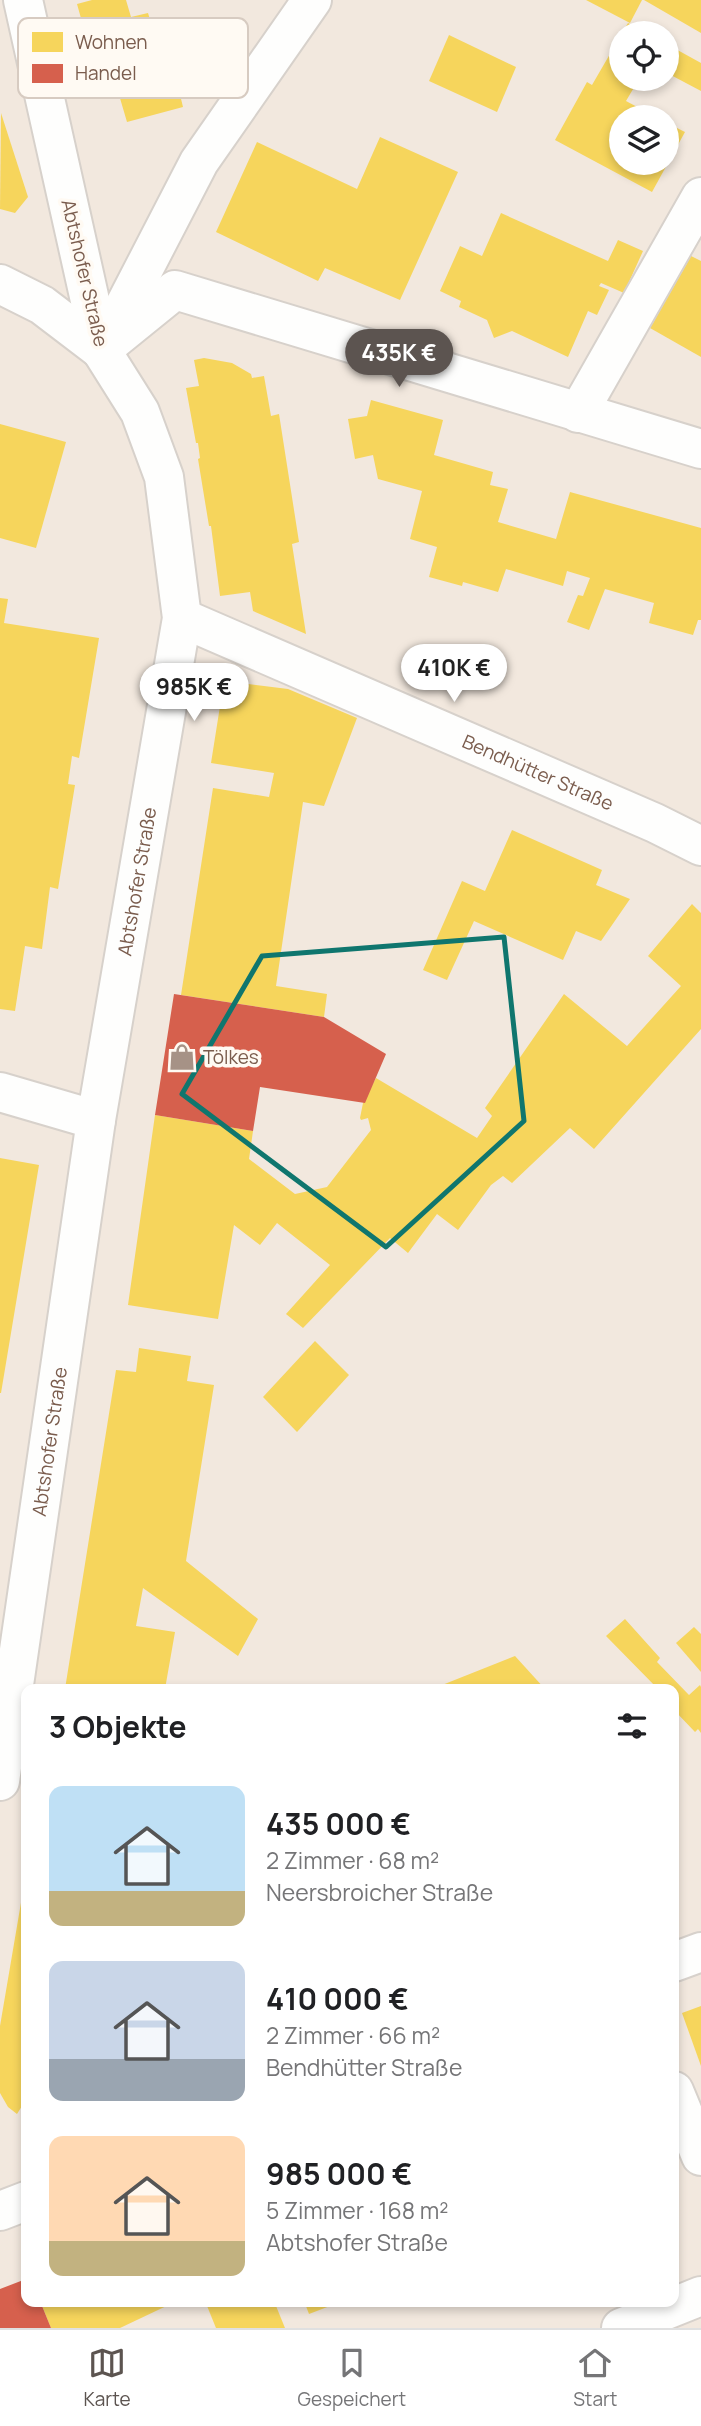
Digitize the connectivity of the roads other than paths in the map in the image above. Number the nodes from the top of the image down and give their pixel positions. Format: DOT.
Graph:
graph roads {
  1 [pos="23,0"];
  2 [pos="312,0"];
  3 [pos="27,18"];
  4 [pos="248,92"];
  5 [pos="45,98"];
  6 [pos="244,98"];
  7 [pos="701,197"];
  8 [pos="0,284"];
  9 [pos="101,350"];
  10 [pos="578,412"];
  11 [pos="700,446"];
  12 [pos="181,618"];
  13 [pos="701,846"];
  14 [pos="0,1092"];
  15 [pos="96,1120"];
  16 [pos="0,1781"];
  17 [pos="701,1952"];
  18 [pos="679,1960"];
  19 [pos="679,2103"];
  20 [pos="701,2156"];
  21 [pos="21,2204"];
  22 [pos="0,2211"];
  23 [pos="701,2296"];
  24 [pos="679,2305"];
  25 [pos="674,2307"];
  26 [pos="621,2328"];
  1 -- 3 [label="street, Abtshofer Straße"];
  2 -- 4 [label="street"];
  5 -- 9 [label="street, Abtshofer Straße"];
  6 -- 9 [label="street"];
  7 -- 10 [label="street"];
  8 -- 9 [label="street"];
  9 -- 10 [label="street"];
  9 -- 12 [label="street, Abtshofer Straße"];
  10 -- 11 [label="street"];
  12 -- 13 [label="street, Bendhütter Straße"];
  12 -- 15 [label="street, Abtshofer Straße"];
  14 -- 15 [label="street"];
  15 -- 16 [label="street, Abtshofer Straße"];
  17 -- 18 [label="street"];
  19 -- 20 [label="street"];
  21 -- 22 [label="street"];
  23 -- 24 [label="street"];
  25 -- 26 [label="street"];
}
